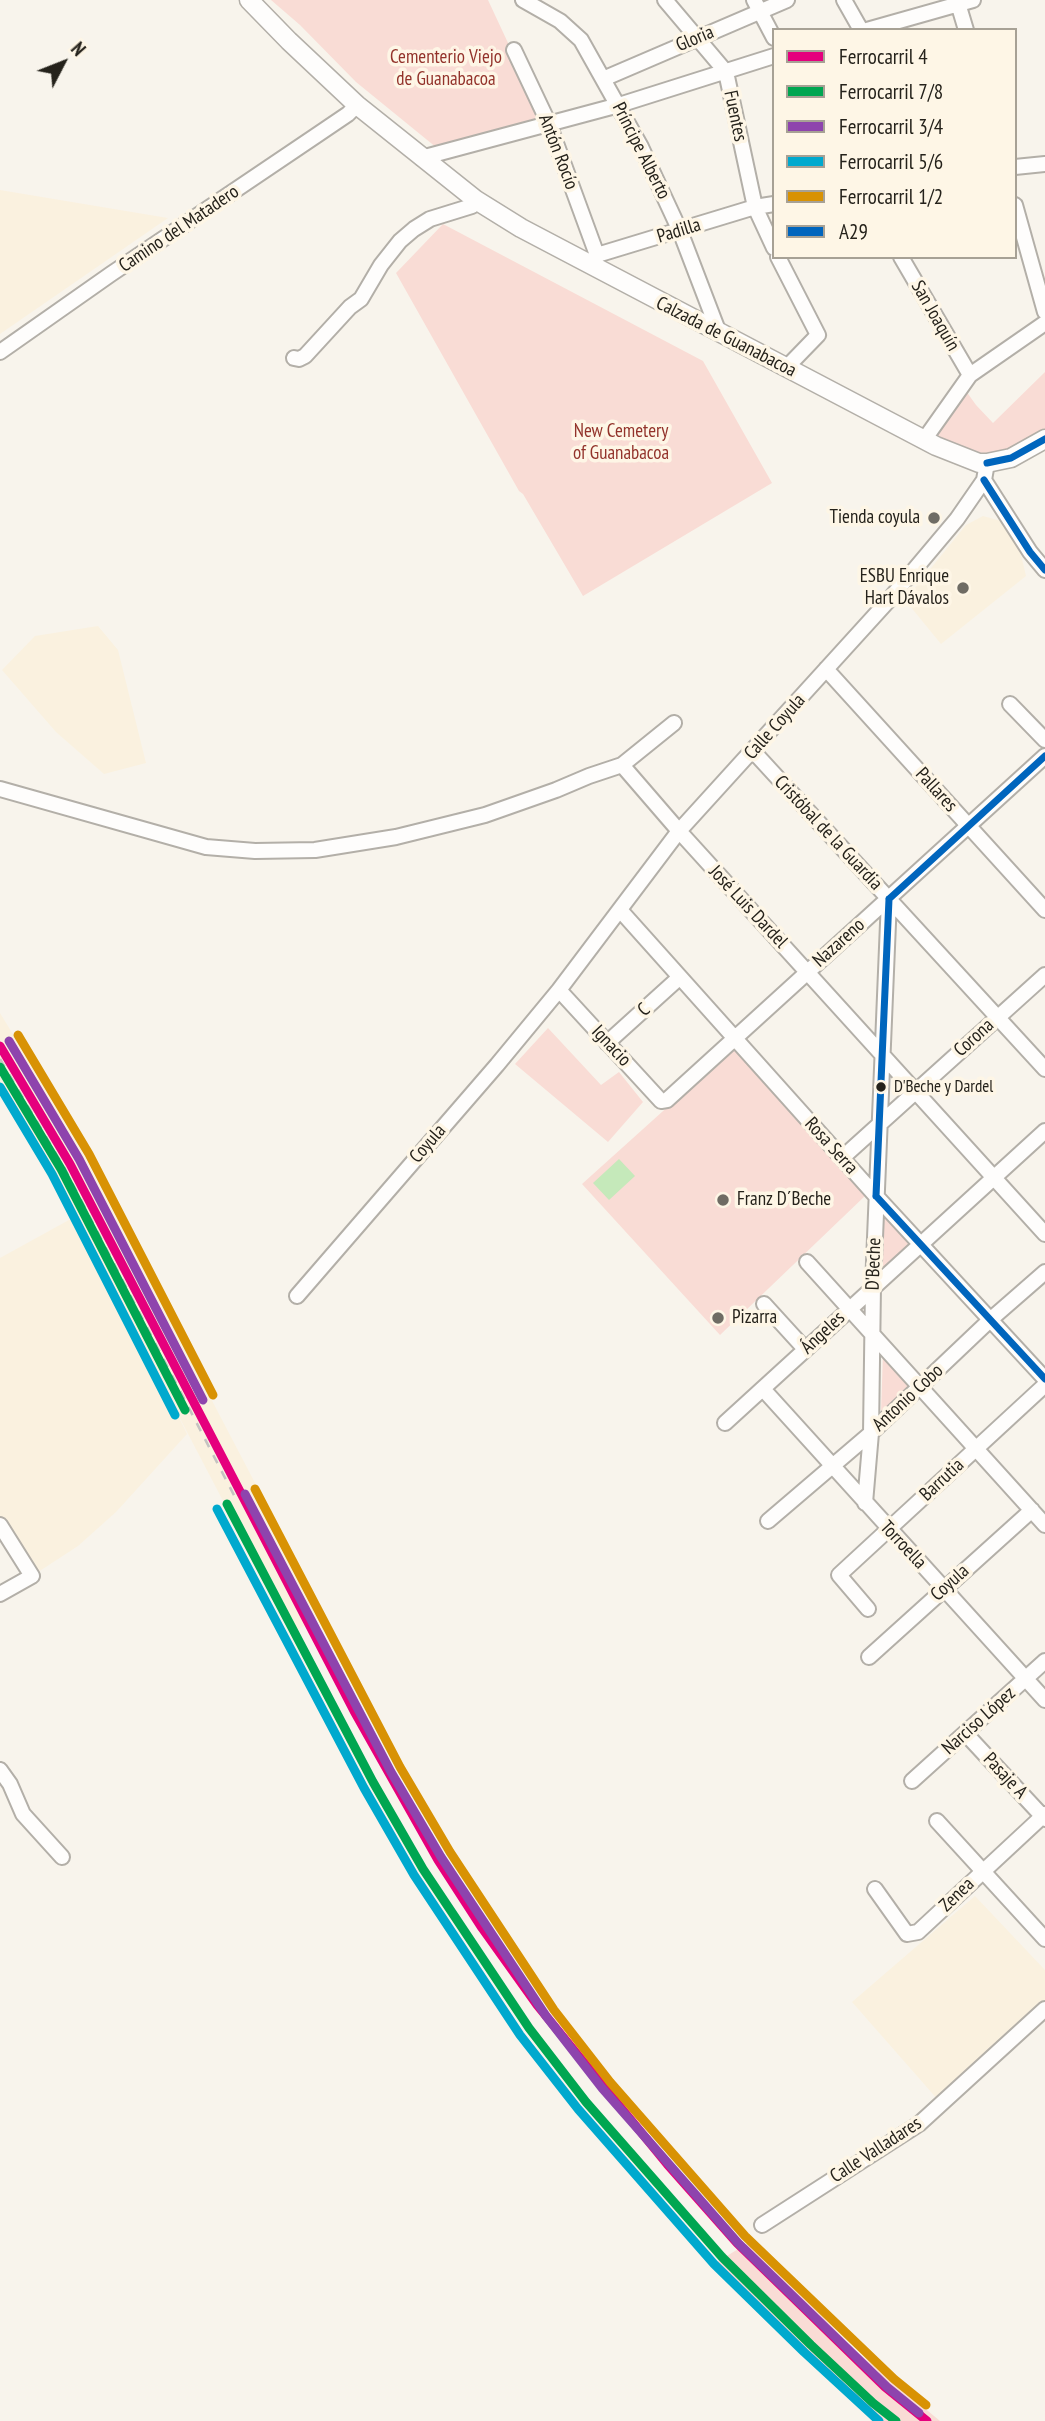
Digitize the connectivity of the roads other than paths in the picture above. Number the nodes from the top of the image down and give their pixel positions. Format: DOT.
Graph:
graph roads {
  1 [pos="249,0"];
  2 [pos="523,0"];
  3 [pos="665,0"];
  4 [pos="786,0"];
  5 [pos="844,0"];
  6 [pos="973,0"];
  7 [pos="958,2"];
  8 [pos="757,6"];
  9 [pos="860,28"];
  10 [pos="874,28"];
  11 [pos="965,28"];
  12 [pos="772,34"];
  13 [pos="698,38"];
  14 [pos="514,50"];
  15 [pos="772,57"];
  16 [pos="726,72"];
  17 [pos="603,79"];
  18 [pos="357,105"];
  19 [pos="619,105"];
  20 [pos="549,124"];
  21 [pos="421,158"];
  22 [pos="1045,164"];
  23 [pos="1017,167"];
  24 [pos="476,200"];
  25 [pos="772,204"];
  26 [pos="755,207"];
  27 [pos="1017,212"];
  28 [pos="680,231"];
  29 [pos="772,244"];
  30 [pos="779,259"];
  31 [pos="902,259"];
  32 [pos="595,261"];
  33 [pos="1045,312"];
  34 [pos="1045,323"];
  35 [pos="719,333"];
  36 [pos="0,352"];
  37 [pos="294,358"];
  38 [pos="786,368"];
  39 [pos="970,375"];
  40 [pos="1045,439"];
  41 [pos="924,440"];
  42 [pos="985,472"];
  43 [pos="1045,570"];
  44 [pos="826,670"];
  45 [pos="1010,704"];
  46 [pos="674,723"];
  47 [pos="1045,740"];
  48 [pos="753,751"];
  49 [pos="1045,756"];
  50 [pos="622,765"];
  51 [pos="0,789"];
  52 [pos="968,826"];
  53 [pos="679,831"];
  54 [pos="889,899"];
  55 [pos="620,910"];
  56 [pos="1045,910"];
  57 [pos="807,971"];
  58 [pos="1045,975"];
  59 [pos="680,977"];
  60 [pos="559,990"];
  61 [pos="997,1017"];
  62 [pos="734,1038"];
  63 [pos="607,1043"];
  64 [pos="882,1054"];
  65 [pos="1045,1069"];
  66 [pos="916,1092"];
  67 [pos="664,1101"];
  68 [pos="879,1124"];
  69 [pos="1045,1131"];
  70 [pos="842,1158"];
  71 [pos="994,1177"];
  72 [pos="876,1196"];
  73 [pos="1045,1234"];
  74 [pos="921,1244"];
  75 [pos="807,1262"];
  76 [pos="1045,1272"];
  77 [pos="873,1286"];
  78 [pos="297,1296"];
  79 [pos="764,1304"];
  80 [pos="850,1308"];
  81 [pos="990,1320"];
  82 [pos="873,1334"];
  83 [pos="805,1349"];
  84 [pos="1045,1379"];
  85 [pos="1045,1385"];
  86 [pos="921,1386"];
  87 [pos="763,1389"];
  88 [pos="725,1423"];
  89 [pos="871,1433"];
  90 [pos="976,1448"];
  91 [pos="833,1466"];
  92 [pos="865,1503"];
  93 [pos="1032,1510"];
  94 [pos="768,1521"];
  95 [pos="0,1525"];
  96 [pos="1045,1525"];
  97 [pos="888,1530"];
  98 [pos="944,1589"];
  99 [pos="0,1594"];
  100 [pos="868,1609"];
  101 [pos="869,1657"];
  102 [pos="1045,1661"];
  103 [pos="1026,1679"];
  104 [pos="1045,1700"];
  105 [pos="965,1733"];
  106 [pos="0,1770"];
  107 [pos="912,1781"];
  108 [pos="1044,1817"];
  109 [pos="937,1821"];
  110 [pos="62,1857"];
  111 [pos="982,1870"];
  112 [pos="875,1889"];
  113 [pos="1045,1939"];
  114 [pos="1045,2009"];
  115 [pos="762,2225"];
  1 -- 18 [label="main road, Calzada de Guanabacoa"];
  2 -- 17 [label="street, Príncipe Alberto"];
  3 -- 13 [label="street, Fuentes"];
  4 -- 8 [label="street, Gloria"];
  5 -- 9 [label="street"];
  6 -- 7 [label="street"];
  7 -- 10 [label="street"];
  7 -- 11 [label="street"];
  8 -- 12 [label="street"];
  8 -- 13 [label="street, Gloria"];
  13 -- 16 [label="street, Fuentes"];
  13 -- 17 [label="street, Gloria"];
  14 -- 20 [label="street, Antón Rocío"];
  15 -- 16 [label="street"];
  16 -- 19 [label="street"];
  16 -- 26 [label="street, Fuentes"];
  17 -- 19 [label="street, Príncipe Alberto"];
  18 -- 21 [label="main road, Calzada de Guanabacoa"];
  18 -- 36 [label="street, Camino del Matadero"];
  19 -- 20 [label="street"];
  19 -- 28 [label="street, Príncipe Alberto"];
  20 -- 21 [label="street"];
  20 -- 32 [label="street, Antón Rocío"];
  21 -- 24 [label="main road, Calzada de Guanabacoa"];
  22 -- 23 [label="street"];
  24 -- 32 [label="main road, Calzada de Guanabacoa"];
  24 -- 37 [label="street"];
  25 -- 26 [label="street, Padilla"];
  26 -- 28 [label="street, Padilla"];
  26 -- 29 [label="street, Fuentes"];
  27 -- 33 [label="street"];
  28 -- 32 [label="street, Padilla"];
  28 -- 35 [label="street, Príncipe Alberto"];
  30 -- 38 [label="street"];
  31 -- 39 [label="street, San Joaquín"];
  32 -- 35 [label="main road, Calzada de Guanabacoa"];
  34 -- 39 [label="street"];
  35 -- 38 [label="main road, Calzada de Guanabacoa"];
  38 -- 41 [label="main road, Calzada de Guanabacoa"];
  39 -- 41 [label="street"];
  40 -- 42 [label="main road"];
  41 -- 42 [label="main road, Calzada de Guanabacoa"];
  42 -- 43 [label="street"];
  42 -- 44 [label="street, Calle Coyula"];
  44 -- 48 [label="street, Calle Coyula"];
  44 -- 52 [label="street, Pallares"];
  45 -- 47 [label="street"];
  46 -- 50 [label="street"];
  48 -- 53 [label="street, Calle Coyula"];
  48 -- 54 [label="street, Cristóbal de la Guardia"];
  49 -- 52 [label="street, Nazareno"];
  50 -- 51 [label="street"];
  50 -- 53 [label="street, José Luis Dardel"];
  52 -- 54 [label="street, Nazareno"];
  52 -- 56 [label="street, Pallares"];
  53 -- 55 [label="street, Calle Coyula"];
  53 -- 57 [label="street, José Luis Dardel"];
  54 -- 57 [label="street, Nazareno"];
  54 -- 61 [label="street, Cristóbal de la Guardia"];
  54 -- 64 [label="street, D'Beche"];
  55 -- 59 [label="street, Rosa Serra"];
  55 -- 60 [label="street, Calle Coyula"];
  57 -- 62 [label="street, Nazareno"];
  57 -- 64 [label="street, José Luis Dardel"];
  58 -- 61 [label="street, Corona"];
  59 -- 62 [label="street, Rosa Serra"];
  59 -- 63 [label="street, C"];
  60 -- 63 [label="street, Ignacio"];
  60 -- 78 [label="street, Coyula"];
  61 -- 65 [label="street, Cristóbal de la Guardia"];
  61 -- 66 [label="street, Corona"];
  62 -- 67 [label="street, Nazareno"];
  62 -- 70 [label="street, Rosa Serra"];
  63 -- 67 [label="street, Ignacio"];
  64 -- 66 [label="street, José Luis Dardel"];
  64 -- 68 [label="street, D'Beche"];
  66 -- 68 [label="street, Corona"];
  66 -- 71 [label="street, José Luis Dardel"];
  68 -- 70 [label="street, Corona"];
  68 -- 72 [label="street, D'Beche"];
  69 -- 71 [label="street, Ángeles"];
  70 -- 72 [label="street, Rosa Serra"];
  71 -- 73 [label="street, José Luis Dardel"];
  71 -- 74 [label="street, Ángeles"];
  72 -- 74 [label="street, Rosa Serra"];
  72 -- 77 [label="street, D'Beche"];
  74 -- 77 [label="street, Ángeles"];
  74 -- 81 [label="street, Rosa Serra"];
  75 -- 80 [label="street"];
  76 -- 81 [label="street, Antonio Cobo"];
  77 -- 80 [label="street, Ángeles"];
  77 -- 82 [label="street, D'Beche"];
  79 -- 83 [label="street"];
  80 -- 82 [label="street"];
  80 -- 83 [label="street, Ángeles"];
  81 -- 84 [label="street, Rosa Serra"];
  81 -- 86 [label="street, Antonio Cobo"];
  82 -- 86 [label="street"];
  82 -- 89 [label="street, D'Beche"];
  83 -- 87 [label="street, Ángeles"];
  85 -- 90 [label="street, Barrutia"];
  86 -- 89 [label="street, Antonio Cobo"];
  86 -- 90 [label="street"];
  87 -- 88 [label="street, Ángeles"];
  87 -- 91 [label="street, Torroella"];
  89 -- 91 [label="street, Antonio Cobo"];
  89 -- 92 [label="street, D'Beche"];
  90 -- 93 [label="street"];
  90 -- 97 [label="street, Barrutia"];
  91 -- 92 [label="street, Torroella"];
  91 -- 94 [label="street, Antonio Cobo"];
  92 -- 97 [label="street, Torroella"];
  93 -- 96 [label="street"];
  93 -- 98 [label="street, Coyula"];
  95 -- 99 [label="street"];
  97 -- 98 [label="street, Torroella"];
  97 -- 100 [label="street, Barrutia"];
  98 -- 101 [label="street, Coyula"];
  98 -- 103 [label="street, Torroella"];
  102 -- 103 [label="street, Narciso López"];
  103 -- 104 [label="street, Torroella"];
  103 -- 105 [label="street, Narciso López"];
  105 -- 107 [label="street, Narciso López"];
  105 -- 108 [label="street, Pasaje A"];
  106 -- 110 [label="street"];
  108 -- 111 [label="street, Zenea"];
  109 -- 111 [label="street"];
  111 -- 112 [label="street, Zenea"];
  111 -- 113 [label="street"];
  114 -- 115 [label="street, Calle Valladares"];
}
